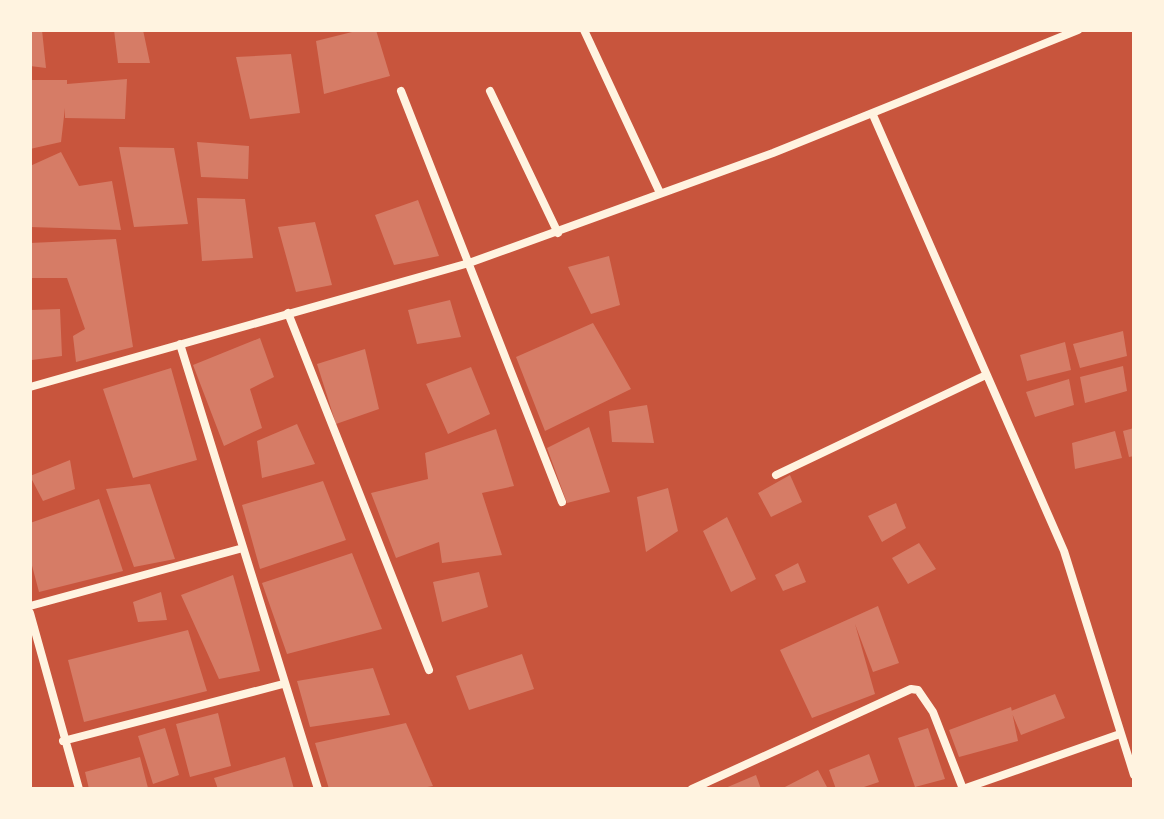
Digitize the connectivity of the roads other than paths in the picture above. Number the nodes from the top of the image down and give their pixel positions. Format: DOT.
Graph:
graph roads {
  1 [pos="584,30"];
  2 [pos="1078,30"];
  3 [pos="401,91"];
  4 [pos="490,91"];
  5 [pos="873,115"];
  6 [pos="660,193"];
  7 [pos="558,233"];
  8 [pos="469,263"];
  9 [pos="288,313"];
  10 [pos="180,344"];
  11 [pos="986,375"];
  12 [pos="30,387"];
  13 [pos="776,475"];
  14 [pos="562,502"];
  15 [pos="243,548"];
  16 [pos="30,606"];
  17 [pos="30,613"];
  18 [pos="429,670"];
  19 [pos="283,684"];
  20 [pos="1120,734"];
  21 [pos="63,741"];
  22 [pos="1134,775"];
  23 [pos="79,789"];
  24 [pos="318,789"];
  25 [pos="692,789"];
  1 -- 6 [label="street"];
  2 -- 5 [label="street"];
  3 -- 8 [label="street"];
  4 -- 7 [label="street"];
  5 -- 6 [label="street"];
  5 -- 11 [label="street"];
  6 -- 7 [label="street"];
  7 -- 8 [label="street"];
  8 -- 9 [label="street"];
  8 -- 14 [label="street"];
  9 -- 10 [label="street"];
  9 -- 18 [label="street"];
  10 -- 12 [label="street"];
  10 -- 15 [label="street"];
  11 -- 13 [label="street"];
  11 -- 20 [label="street"];
  15 -- 16 [label="street"];
  15 -- 19 [label="street"];
  17 -- 21 [label="street"];
  19 -- 21 [label="street"];
  19 -- 24 [label="street"];
  20 -- 22 [label="street"];
  20 -- 25 [label="street"];
  21 -- 23 [label="street"];
}
